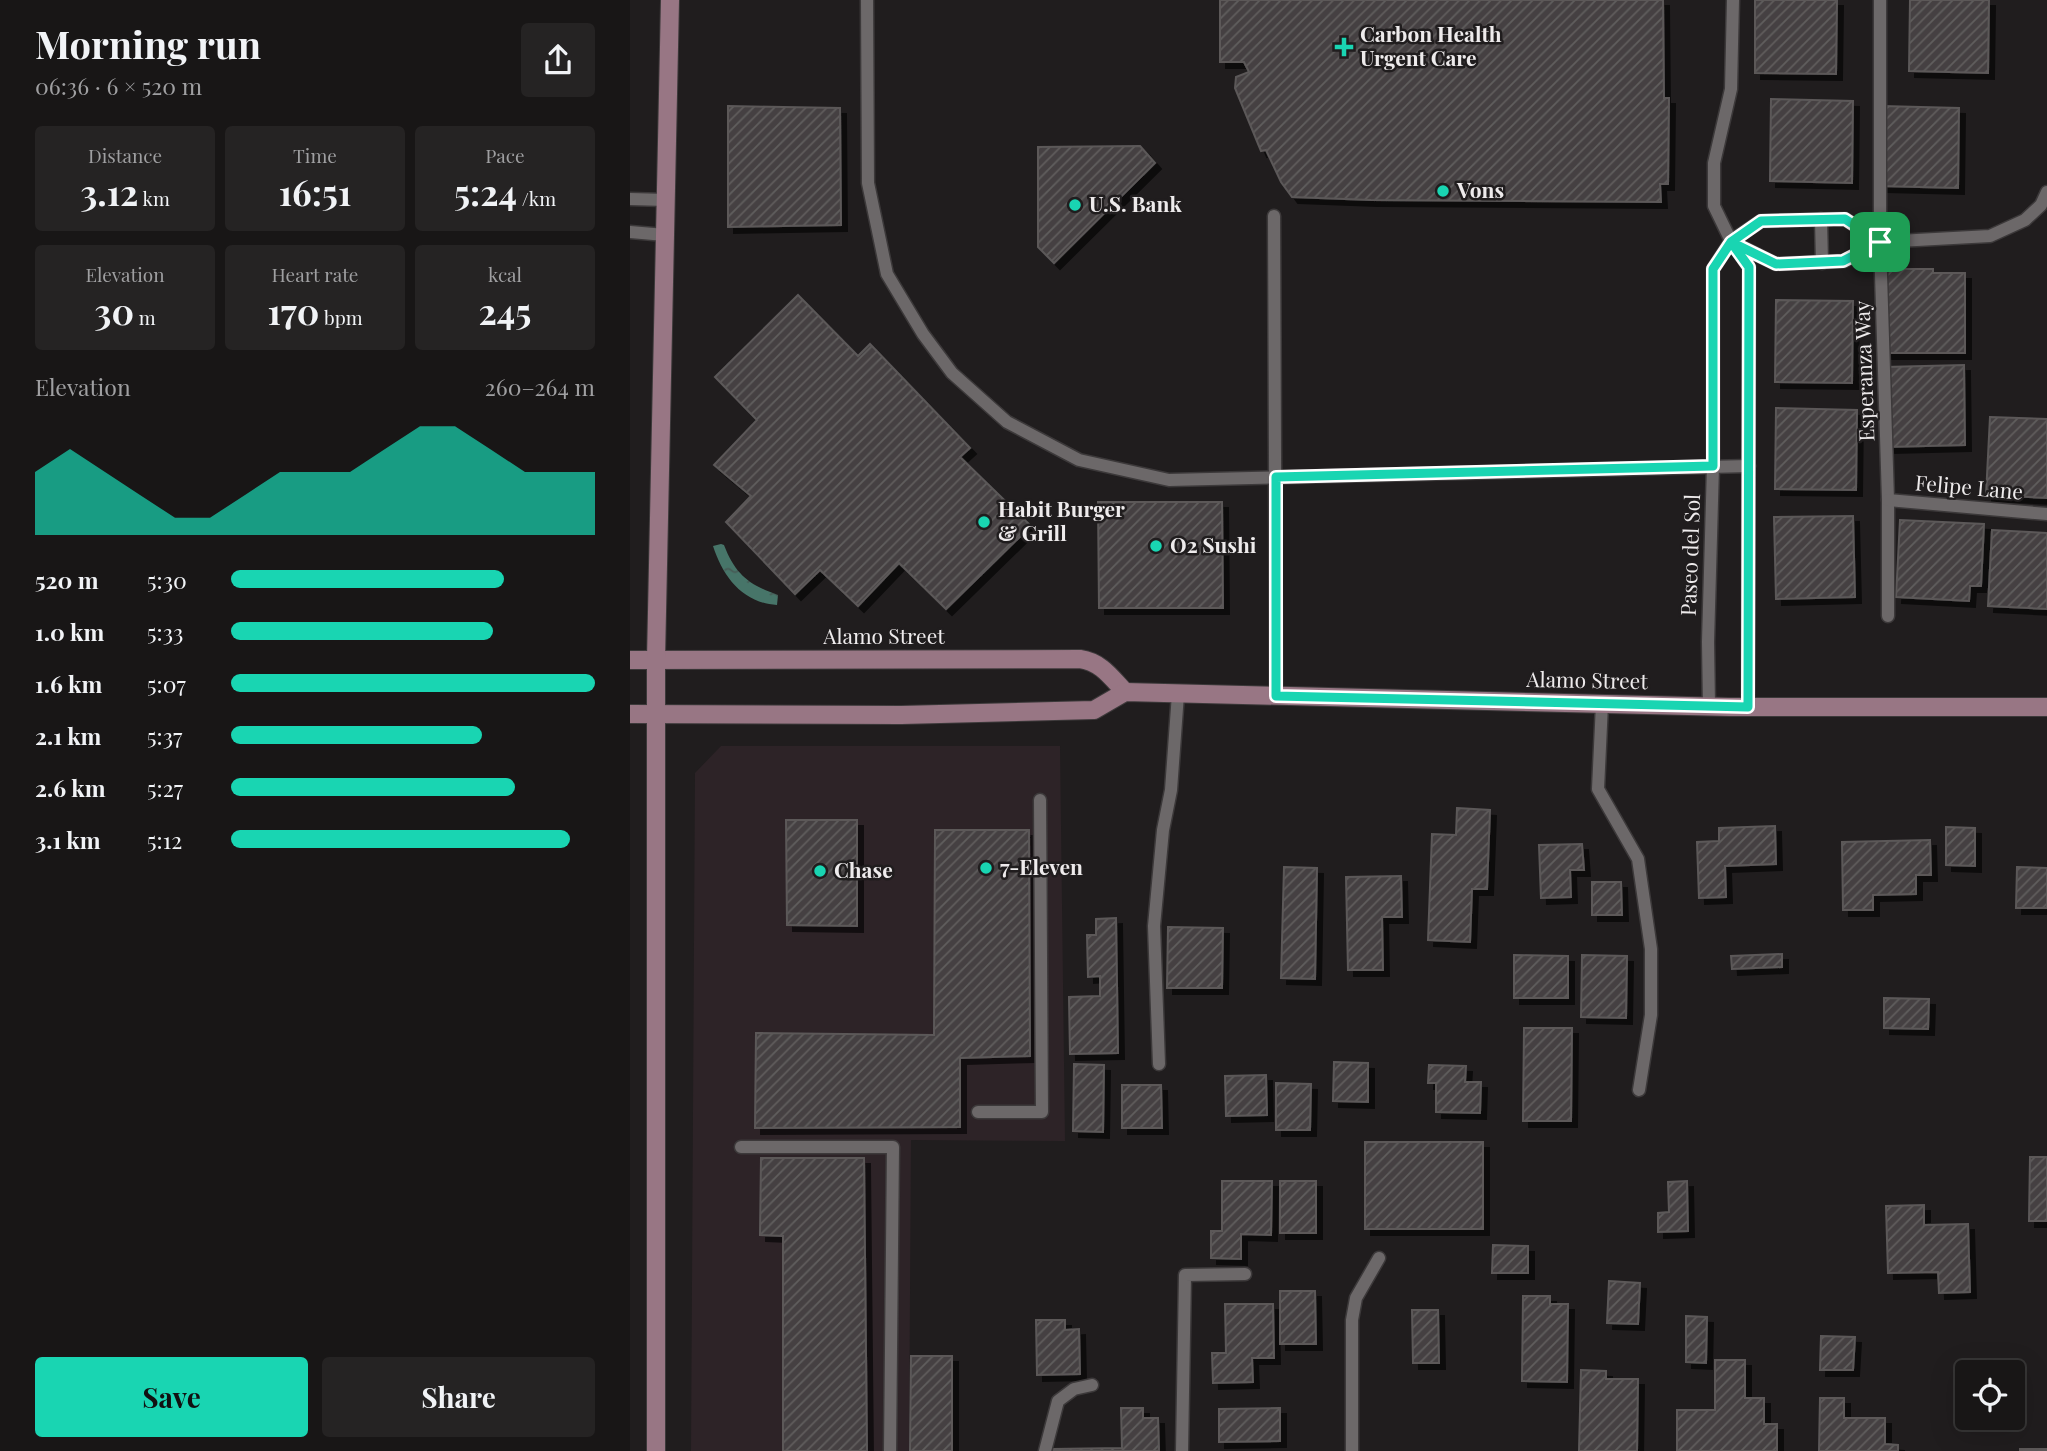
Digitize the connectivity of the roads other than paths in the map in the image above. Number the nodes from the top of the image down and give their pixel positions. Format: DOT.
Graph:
graph roads {
  1 [pos="670,0"];
  2 [pos="867,0"];
  3 [pos="1733,0"];
  4 [pos="1880,0"];
  5 [pos="2047,192"];
  6 [pos="630,199"];
  7 [pos="666,200"];
  8 [pos="1274,216"];
  9 [pos="1821,219"];
  10 [pos="630,232"];
  11 [pos="665,234"];
  12 [pos="1731,242"];
  13 [pos="1880,242"];
  14 [pos="1822,263"];
  15 [pos="1713,466"];
  16 [pos="1749,466"];
  17 [pos="1276,477"];
  18 [pos="1888,500"];
  19 [pos="2047,514"];
  20 [pos="1888,616"];
  21 [pos="656,659"];
  22 [pos="630,660"];
  23 [pos="1125,692"];
  24 [pos="1178,694"];
  25 [pos="1276,696"];
  26 [pos="1601,704"];
  27 [pos="1709,706"];
  28 [pos="1748,707"];
  29 [pos="2047,707"];
  30 [pos="630,714"];
  31 [pos="656,714"];
  32 [pos="1040,800"];
  33 [pos="1159,1064"];
  34 [pos="1639,1090"];
  35 [pos="978,1112"];
  36 [pos="741,1147"];
  37 [pos="1379,1258"];
  38 [pos="1245,1274"];
  39 [pos="1092,1385"];
  40 [pos="656,1451"];
  41 [pos="890,1451"];
  42 [pos="1045,1451"];
  43 [pos="1182,1451"];
  44 [pos="1352,1451"];
  1 -- 7 [label="main road"];
  2 -- 17 [label="lane"];
  3 -- 12 [label="lane"];
  4 -- 13 [label="lane, Esperanza Way"];
  5 -- 13 [label="lane"];
  6 -- 7 [label="lane"];
  7 -- 11 [label="main road"];
  8 -- 17 [label="lane"];
  9 -- 12 [label="lane, Paseo del Sol"];
  9 -- 13 [label="lane, Paseo del Sol"];
  9 -- 14 [label="lane"];
  10 -- 11 [label="lane"];
  11 -- 21 [label="main road"];
  12 -- 14 [label="lane"];
  12 -- 15 [label="lane, Paseo del Sol"];
  12 -- 16 [label="lane"];
  13 -- 14 [label="lane"];
  13 -- 18 [label="lane, Esperanza Way"];
  15 -- 16 [label="lane"];
  15 -- 17 [label="lane"];
  15 -- 27 [label="lane, Paseo del Sol"];
  16 -- 28 [label="lane"];
  17 -- 25 [label="lane"];
  18 -- 19 [label="lane, Felipe Lane"];
  18 -- 20 [label="lane, Esperanza Way"];
  21 -- 22 [label="main road, Alamo Street"];
  21 -- 23 [label="main road, Alamo Street"];
  21 -- 31 [label="main road"];
  23 -- 24 [label="main road, Alamo Street"];
  23 -- 31 [label="main road"];
  24 -- 25 [label="main road, Alamo Street"];
  24 -- 33 [label="lane"];
  25 -- 26 [label="main road, Alamo Street"];
  26 -- 27 [label="main road, Alamo Street"];
  26 -- 34 [label="lane"];
  27 -- 28 [label="main road, Alamo Street"];
  28 -- 29 [label="main road, Alamo Street"];
  30 -- 31 [label="main road"];
  31 -- 40 [label="main road"];
  32 -- 35 [label="lane"];
  36 -- 41 [label="lane"];
  37 -- 44 [label="lane"];
  38 -- 43 [label="lane"];
  39 -- 42 [label="lane"];
}
